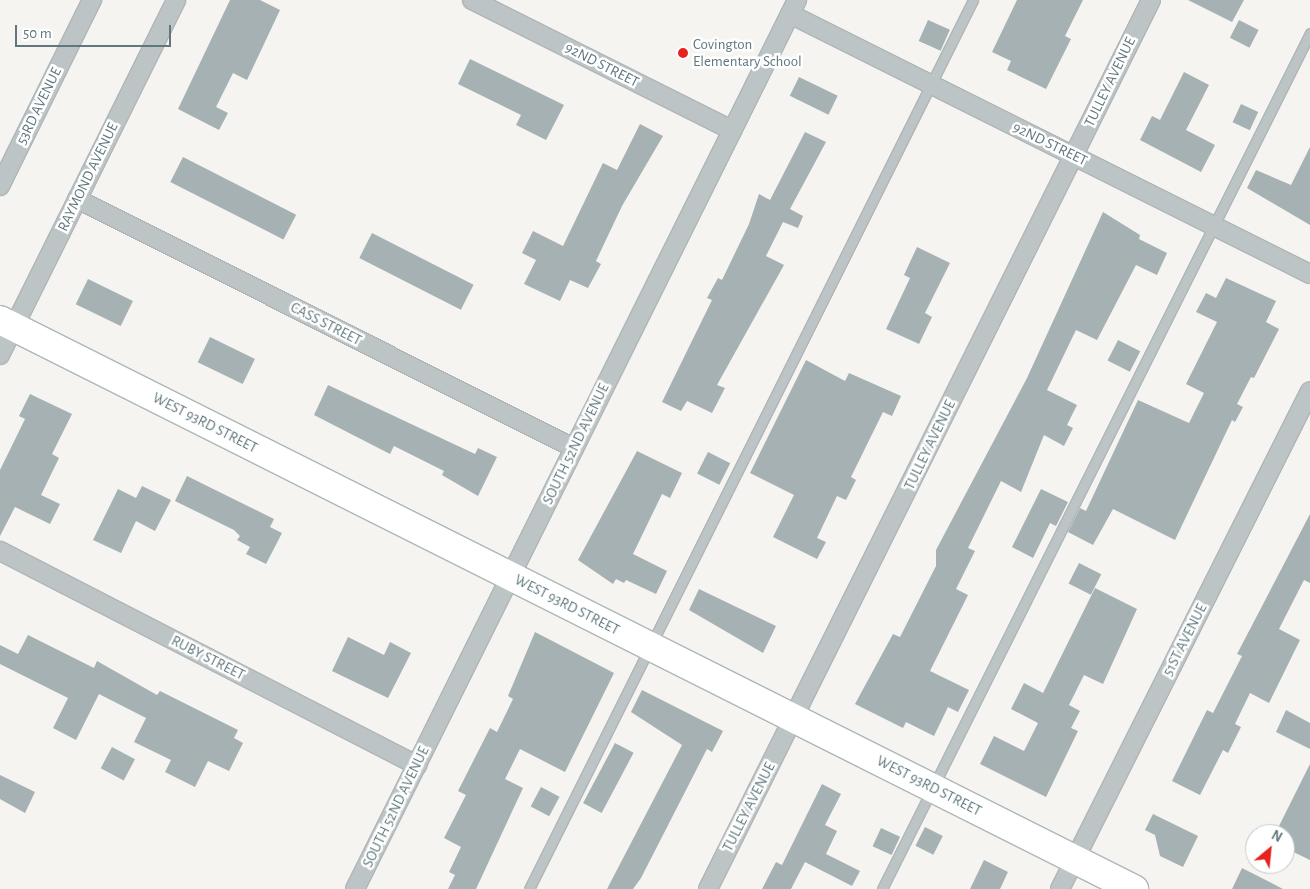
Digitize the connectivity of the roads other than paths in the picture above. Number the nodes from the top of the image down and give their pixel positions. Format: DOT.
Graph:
graph roads {
  1 [pos="92,0"];
  2 [pos="176,0"];
  3 [pos="472,0"];
  4 [pos="973,0"];
  5 [pos="1150,0"];
  6 [pos="793,7"];
  7 [pos="1310,33"];
  8 [pos="931,85"];
  9 [pos="732,130"];
  10 [pos="1073,156"];
  11 [pos="0,186"];
  12 [pos="77,199"];
  13 [pos="1214,226"];
  14 [pos="1310,274"];
  15 [pos="7,324"];
  16 [pos="0,355"];
  17 [pos="1310,391"];
  18 [pos="574,448"];
  19 [pos="0,551"];
  20 [pos="510,576"];
  21 [pos="650,646"];
  22 [pos="794,718"];
  23 [pos="417,765"];
  24 [pos="934,788"];
  25 [pos="1075,859"];
  26 [pos="355,889"];
  27 [pos="529,889"];
  28 [pos="708,889"];
  29 [pos="882,889"];
  30 [pos="1060,889"];
  31 [pos="1134,889"];
  1 -- 11 [label="street, 53RD AVENUE"];
  2 -- 12 [label="street, RAYMOND AVENUE"];
  3 -- 9 [label="street, 92ND STREET"];
  4 -- 8 [label="lane"];
  5 -- 10 [label="street, TULLEY AVENUE"];
  6 -- 8 [label="street, 92ND STREET"];
  6 -- 9 [label="street, SOUTH 52ND AVENUE"];
  7 -- 13 [label="lane"];
  8 -- 10 [label="street, 92ND STREET"];
  8 -- 21 [label="lane"];
  9 -- 18 [label="street, SOUTH 52ND AVENUE"];
  10 -- 13 [label="street, 92ND STREET"];
  10 -- 22 [label="street, TULLEY AVENUE"];
  12 -- 15 [label="street, RAYMOND AVENUE"];
  12 -- 18 [label="street, CASS STREET"];
  13 -- 14 [label="street, 92ND STREET"];
  13 -- 24 [label="lane"];
  15 -- 16 [label="street, RAYMOND AVENUE"];
  15 -- 20 [label="main road, WEST 93RD STREET"];
  17 -- 25 [label="street, 51ST AVENUE"];
  18 -- 20 [label="street, SOUTH 52ND AVENUE"];
  19 -- 23 [label="street, RUBY STREET"];
  20 -- 21 [label="main road, WEST 93RD STREET"];
  20 -- 23 [label="street, SOUTH 52ND AVENUE"];
  21 -- 22 [label="main road, WEST 93RD STREET"];
  21 -- 27 [label="lane"];
  22 -- 24 [label="main road, WEST 93RD STREET"];
  22 -- 28 [label="street, TULLEY AVENUE"];
  23 -- 26 [label="street, SOUTH 52ND AVENUE"];
  24 -- 25 [label="main road, WEST 93RD STREET"];
  24 -- 29 [label="lane"];
  25 -- 30 [label="street, 51ST AVENUE"];
  25 -- 31 [label="main road, WEST 93RD STREET"];
}
